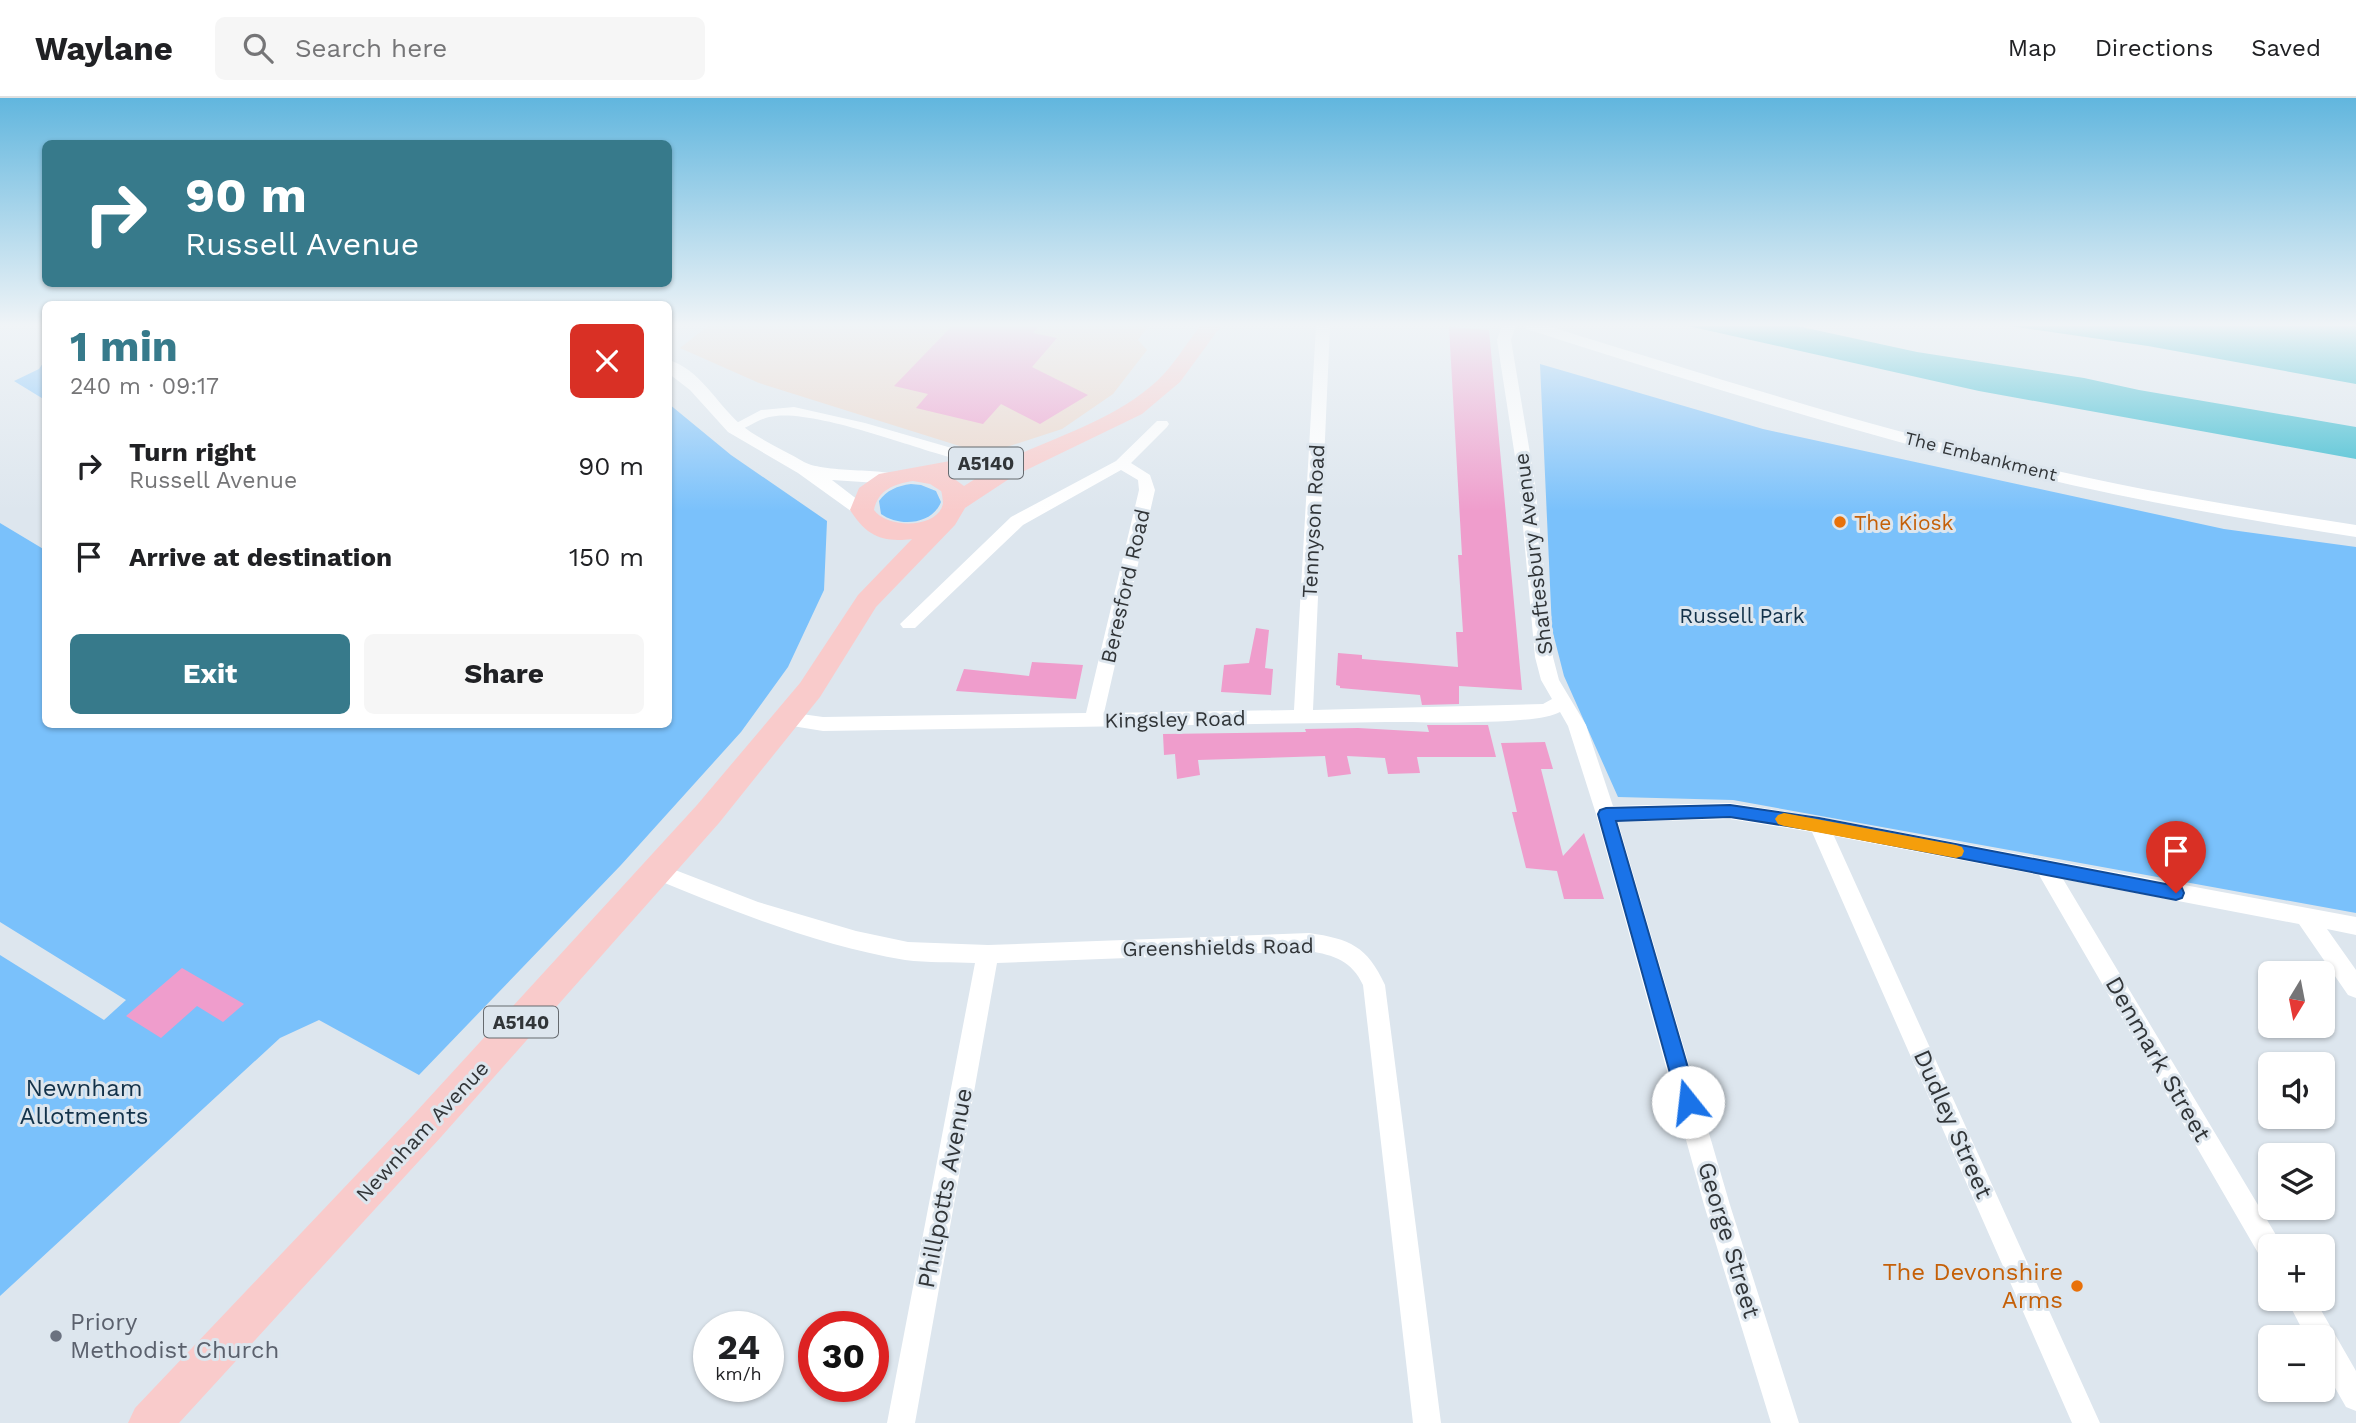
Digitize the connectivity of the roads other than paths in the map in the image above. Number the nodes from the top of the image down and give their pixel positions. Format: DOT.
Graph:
graph roads {
  1 [pos="698,388"];
  2 [pos="1162,388"];
  3 [pos="1320,388"];
  4 [pos="1512,388"];
  5 [pos="1737,388"];
  6 [pos="1162,424"];
  7 [pos="734,428"];
  8 [pos="1058,445"];
  9 [pos="950,452"];
  10 [pos="1121,464"];
  11 [pos="804,469"];
  12 [pos="903,476"];
  13 [pos="951,511"];
  14 [pos="869,518"];
  15 [pos="2356,531"];
  16 [pos="867,601"];
  17 [pos="909,624"];
  18 [pos="1561,702"];
  19 [pos="1303,716"];
  20 [pos="787,719"];
  21 [pos="1093,721"];
  22 [pos="1606,814"];
  23 [pos="1819,825"];
  24 [pos="2046,869"];
  25 [pos="657,871"];
  26 [pos="2305,916"];
  27 [pos="2356,926"];
  28 [pos="988,954"];
  29 [pos="2356,988"];
  30 [pos="2261,1234"];
  31 [pos="2335,1361"];
  32 [pos="2356,1397"];
  33 [pos="150,1423"];
  34 [pos="901,1423"];
  35 [pos="1427,1423"];
  36 [pos="1785,1423"];
  37 [pos="2086,1423"];
  1 -- 7 [label="street"];
  2 -- 8 [label="main road, Newnham Avenue / A5140"];
  3 -- 19 [label="street, Tennyson Road"];
  4 -- 18 [label="street, Shaftesbury Avenue"];
  5 -- 15 [label="street, The Embankment"];
  6 -- 10 [label="street"];
  7 -- 9 [label="street"];
  7 -- 11 [label="street"];
  8 -- 12 [label="main road, Newnham Avenue / A5140"];
  8 -- 13 [label="main road, Newnham Avenue / A5140"];
  10 -- 17 [label="street"];
  10 -- 21 [label="street, Beresford Road"];
  11 -- 12 [label="street"];
  11 -- 14 [label="street"];
  12 -- 13 [label="main road"];
  12 -- 14 [label="main road"];
  13 -- 14 [label="main road"];
  13 -- 16 [label="main road, Newnham Avenue / A5140"];
  14 -- 16 [label="main road, Newnham Avenue / A5140"];
  16 -- 20 [label="main road, Newnham Avenue / A5140"];
  18 -- 19 [label="street, Kingsley Road"];
  18 -- 22 [label="street, Shaftesbury Avenue"];
  19 -- 21 [label="street, Kingsley Road"];
  20 -- 21 [label="street, Kingsley Road"];
  20 -- 25 [label="main road, Newnham Avenue / A5140"];
  22 -- 23 [label="street"];
  22 -- 36 [label="street, George Street"];
  23 -- 24 [label="street"];
  23 -- 37 [label="street, Dudley Street"];
  24 -- 26 [label="street"];
  24 -- 30 [label="street, Denmark Street"];
  25 -- 28 [label="street, Greenshields Road"];
  25 -- 33 [label="main road, Newnham Avenue / A5140"];
  26 -- 27 [label="street"];
  26 -- 29 [label="street"];
  28 -- 34 [label="street, Phillpotts Avenue"];
  28 -- 35 [label="street, Greenshields Road"];
  31 -- 32 [label="street"];
}
